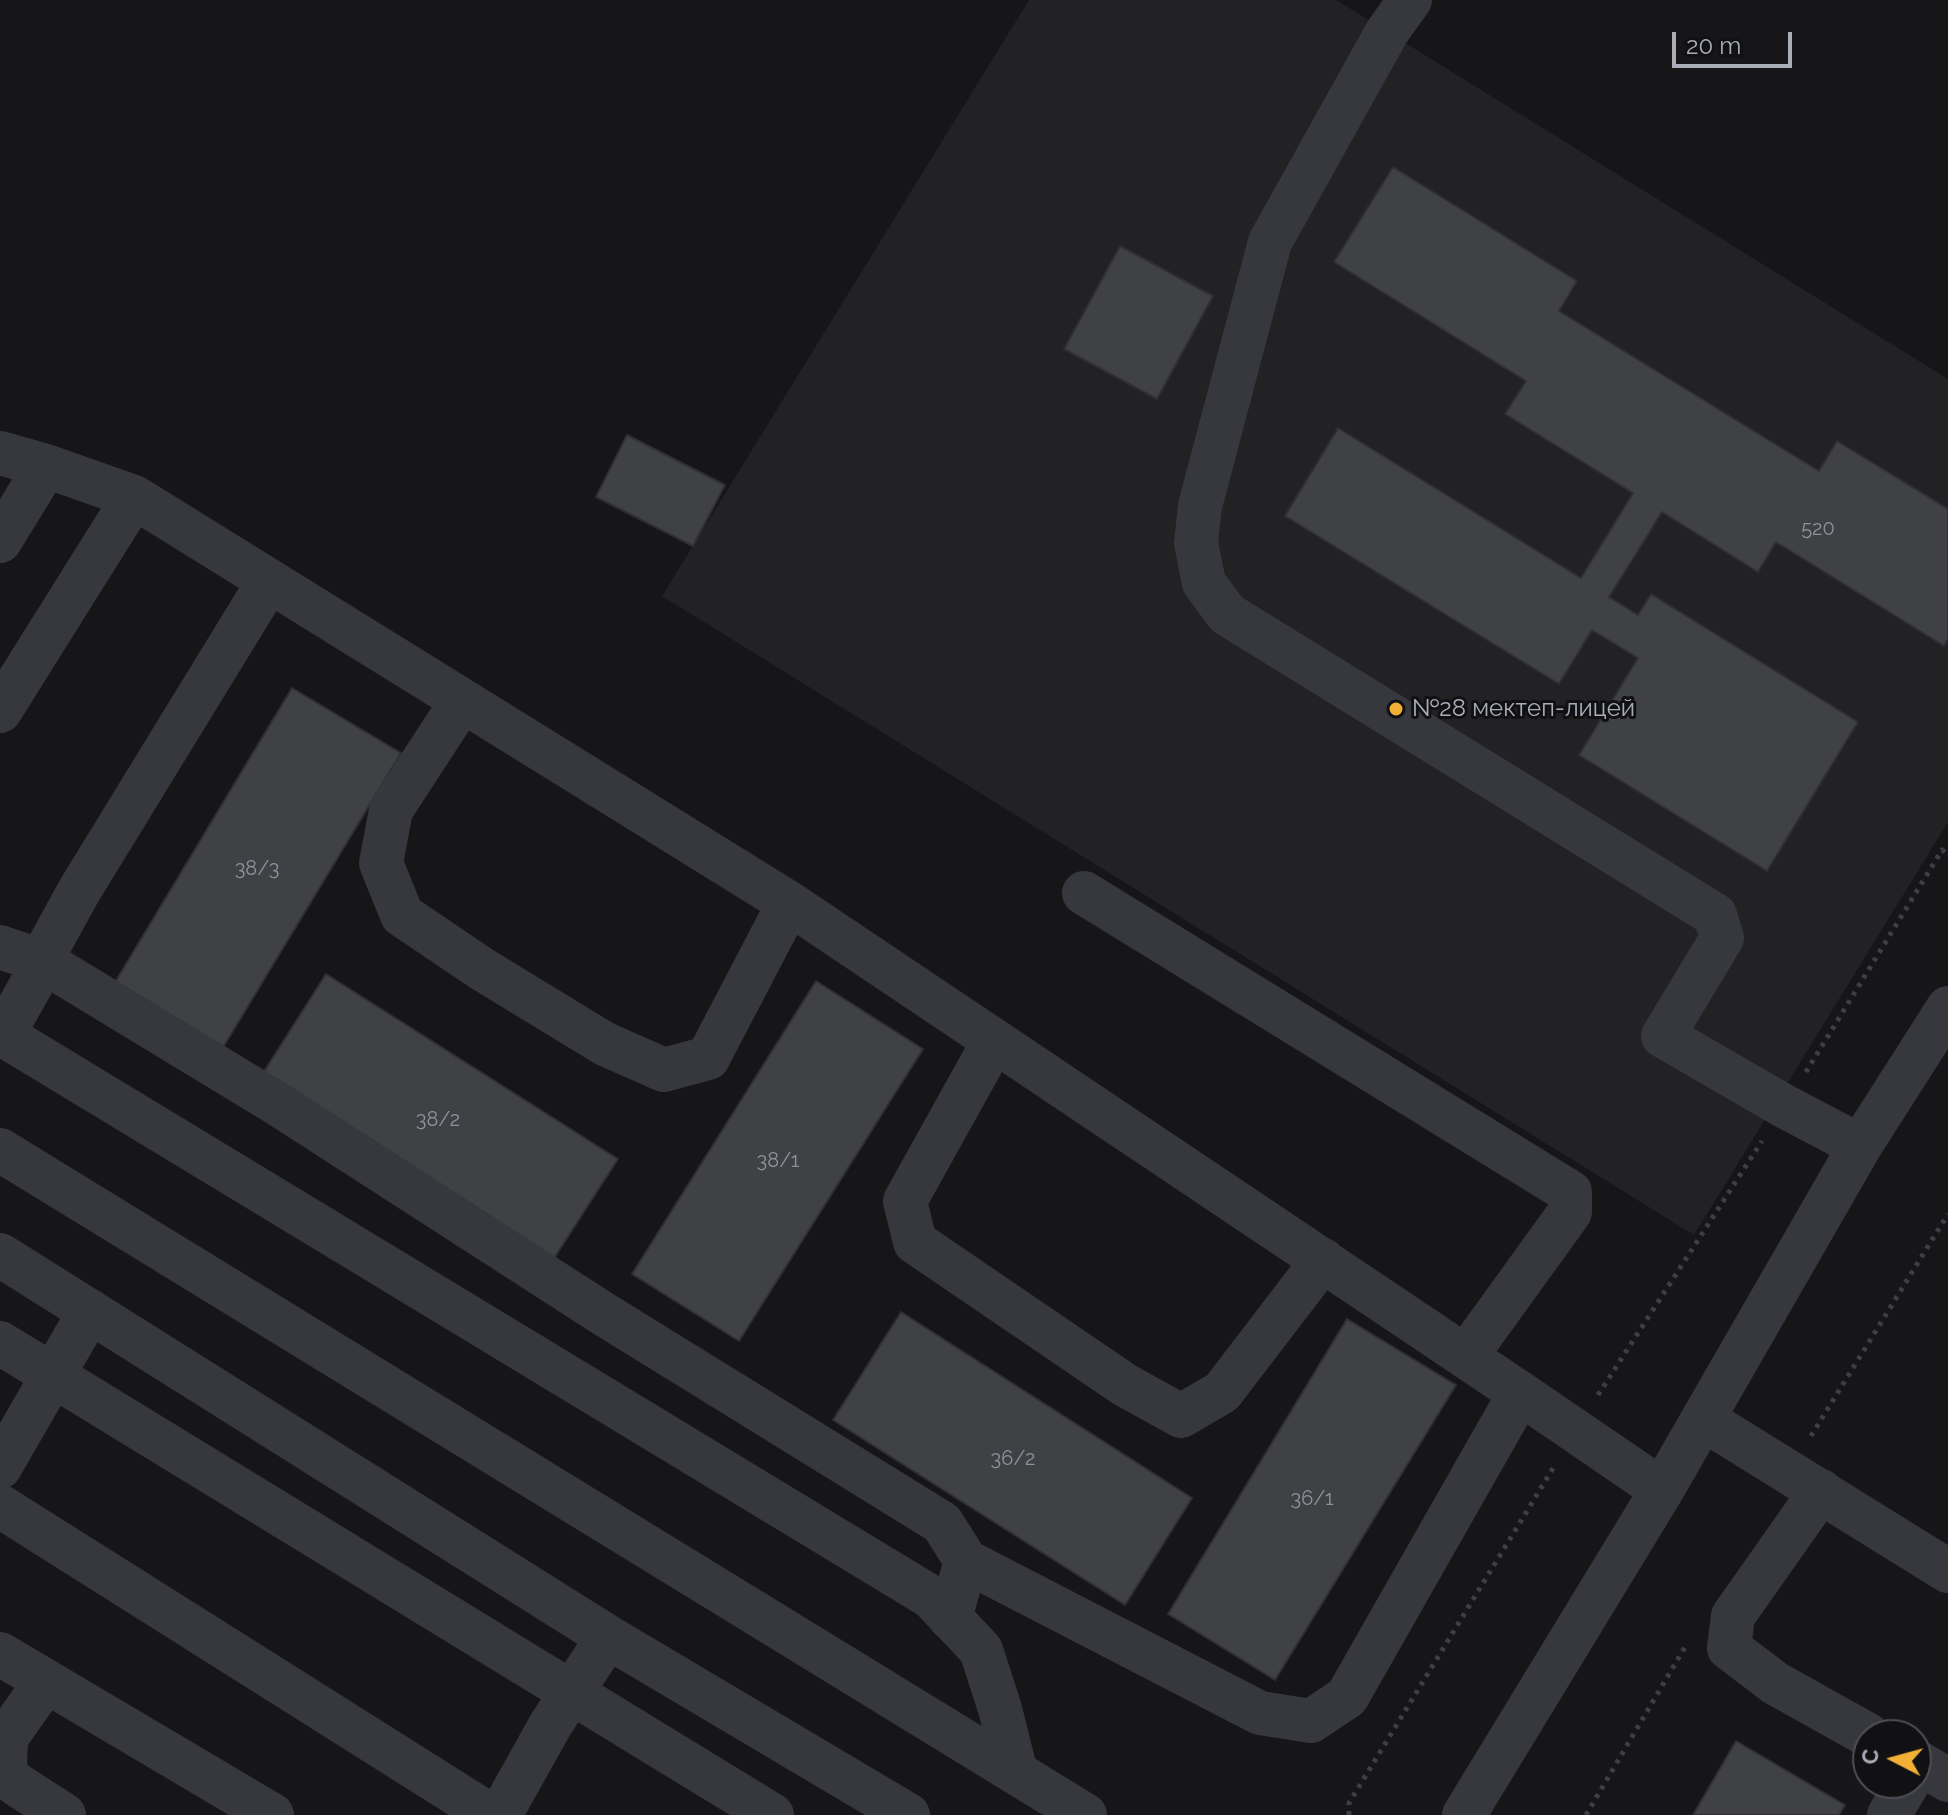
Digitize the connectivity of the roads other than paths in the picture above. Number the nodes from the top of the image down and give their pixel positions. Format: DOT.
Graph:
graph roads {
  1 [pos="1410,0"];
  2 [pos="0,453"];
  3 [pos="46,466"];
  4 [pos="134,497"];
  5 [pos="0,541"];
  6 [pos="269,581"];
  7 [pos="462,701"];
  8 [pos="0,711"];
  9 [pos="1084,893"];
  10 [pos="789,903"];
  11 [pos="0,947"];
  12 [pos="44,962"];
  13 [pos="1948,1008"];
  14 [pos="2,1034"];
  15 [pos="994,1041"];
  16 [pos="1860,1146"];
  17 [pos="0,1150"];
  18 [pos="0,1255"];
  19 [pos="1323,1260"];
  20 [pos="90,1311"];
  21 [pos="0,1343"];
  22 [pos="1466,1356"];
  23 [pos="53,1374"];
  24 [pos="1520,1393"];
  25 [pos="1703,1419"];
  26 [pos="0,1467"];
  27 [pos="1662,1490"];
  28 [pos="1821,1491"];
  29 [pos="0,1506"];
  30 [pos="966,1561"];
  31 [pos="1948,1571"];
  32 [pos="950,1618"];
  33 [pos="608,1637"];
  34 [pos="0,1654"];
  35 [pos="46,1681"];
  36 [pos="570,1693"];
  37 [pos="1852,1726"];
  38 [pos="1016,1773"];
  39 [pos="64,1815"];
  40 [pos="272,1815"];
  41 [pos="490,1815"];
  42 [pos="500,1815"];
  43 [pos="772,1815"];
  44 [pos="908,1815"];
  45 [pos="1085,1815"];
  46 [pos="1464,1815"];
  1 -- 16 [label="street"];
  2 -- 3 [label="street"];
  3 -- 4 [label="street"];
  3 -- 5 [label="street"];
  4 -- 6 [label="street"];
  4 -- 8 [label="street"];
  6 -- 7 [label="street"];
  6 -- 12 [label="street"];
  7 -- 10 [label="street"];
  7 -- 10 [label="street"];
  9 -- 22 [label="street"];
  10 -- 15 [label="street"];
  11 -- 12 [label="street"];
  12 -- 14 [label="street"];
  12 -- 30 [label="street"];
  13 -- 16 [label="street"];
  14 -- 32 [label="street"];
  15 -- 19 [label="street"];
  15 -- 19 [label="street"];
  16 -- 25 [label="street"];
  17 -- 38 [label="street"];
  18 -- 20 [label="street"];
  19 -- 22 [label="street"];
  20 -- 23 [label="street"];
  20 -- 33 [label="street"];
  21 -- 23 [label="street"];
  22 -- 24 [label="street"];
  23 -- 26 [label="street"];
  23 -- 36 [label="street"];
  24 -- 27 [label="street"];
  24 -- 30 [label="street"];
  25 -- 27 [label="street"];
  25 -- 28 [label="street"];
  27 -- 46 [label="street"];
  28 -- 31 [label="street"];
  28 -- 37 [label="street"];
  29 -- 41 [label="street"];
  30 -- 32 [label="street"];
  32 -- 38 [label="street"];
  33 -- 36 [label="street"];
  33 -- 44 [label="street"];
  34 -- 35 [label="street"];
  35 -- 39 [label="street"];
  35 -- 40 [label="street"];
  36 -- 42 [label="street"];
  36 -- 43 [label="street"];
  38 -- 45 [label="street"];
}
